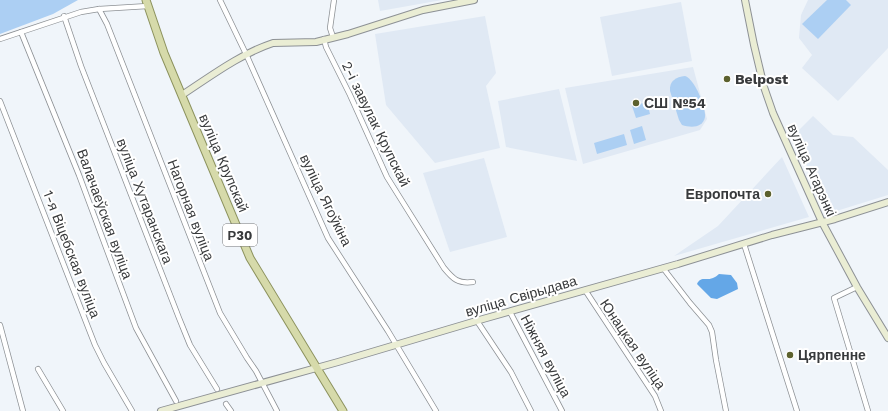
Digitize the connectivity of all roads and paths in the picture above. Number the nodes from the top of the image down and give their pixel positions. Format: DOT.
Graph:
graph roads {
  1 [pos="220,0"];
  2 [pos="334,0"];
  3 [pos="474,0"];
  4 [pos="746,0"];
  5 [pos="147,3"];
  6 [pos="99,9"];
  7 [pos="64,16"];
  8 [pos="21,32"];
  9 [pos="333,37"];
  10 [pos="0,39"];
  11 [pos="324,39"];
  12 [pos="246,54"];
  13 [pos="182,95"];
  14 [pos="0,101"];
  15 [pos="888,202"];
  16 [pos="822,222"];
  17 [pos="744,244"];
  18 [pos="663,268"];
  19 [pos="473,282"];
  20 [pos="857,287"];
  21 [pos="585,290"];
  22 [pos="510,312"];
  23 [pos="477,321"];
  24 [pos="0,325"];
  25 [pos="888,338"];
  26 [pos="396,345"];
  27 [pos="316,367"];
  28 [pos="38,369"];
  29 [pos="262,383"];
  30 [pos="216,389"];
  31 [pos="176,401"];
  32 [pos="226,404"];
  33 [pos="23,411"];
  34 [pos="63,411"];
  35 [pos="132,411"];
  36 [pos="160,411"];
  37 [pos="231,411"];
  38 [pos="277,411"];
  39 [pos="343,411"];
  40 [pos="436,411"];
  41 [pos="532,411"];
  42 [pos="562,411"];
  43 [pos="661,411"];
  44 [pos="726,411"];
  45 [pos="797,411"];
  46 [pos="868,411"];
  1 -- 12 [label="street, вуліца Ягоўкіна"];
  2 -- 9 [label="street"];
  3 -- 9 [label="main road"];
  4 -- 16 [label="main road, вуліца Агарэнкі"];
  5 -- 6 [label="street"];
  5 -- 13 [label="main road, вуліца Крупскай / Р30"];
  6 -- 7 [label="street"];
  6 -- 29 [label="street, Нагорная вуліца"];
  7 -- 8 [label="street"];
  7 -- 30 [label="street, вуліца Хутаранскага"];
  8 -- 10 [label="street"];
  8 -- 31 [label="street, Валачаеўская вуліца"];
  9 -- 11 [label="main road"];
  11 -- 12 [label="main road"];
  11 -- 19 [label="street, 2-і завулак Крупскай"];
  12 -- 13 [label="main road"];
  12 -- 26 [label="street, вуліца Ягоўкіна"];
  13 -- 27 [label="main road, вуліца Крупскай / Р30"];
  14 -- 35 [label="street, 1-я Віцебская вуліца"];
  15 -- 16 [label="main road, вуліца Свірыдава"];
  16 -- 17 [label="main road, вуліца Свірыдава"];
  16 -- 20 [label="main road, вуліца Агарэнкі"];
  17 -- 18 [label="main road, вуліца Свірыдава"];
  17 -- 45 [label="street"];
  18 -- 21 [label="main road, вуліца Свірыдава"];
  18 -- 44 [label="street"];
  20 -- 25 [label="main road, вуліца Агарэнкі"];
  20 -- 46 [label="street"];
  21 -- 22 [label="main road, вуліца Свірыдава"];
  21 -- 43 [label="street, Юнацкая вуліца"];
  22 -- 23 [label="main road, вуліца Свірыдава"];
  22 -- 42 [label="street, Ніжняя вуліца"];
  23 -- 26 [label="main road, вуліца Свірыдава"];
  23 -- 41 [label="street"];
  24 -- 33 [label="street"];
  26 -- 27 [label="main road, вуліца Свірыдава"];
  26 -- 40 [label="street, вуліца Ягоўкіна"];
  27 -- 29 [label="main road, вуліца Свірыдава"];
  27 -- 39 [label="main road, вуліца Крупскай / Р30"];
  28 -- 34 [label="street"];
  29 -- 36 [label="main road, вуліца Свірыдава"];
  29 -- 38 [label="street, Нагорная вуліца"];
  32 -- 37 [label="street"];
}
